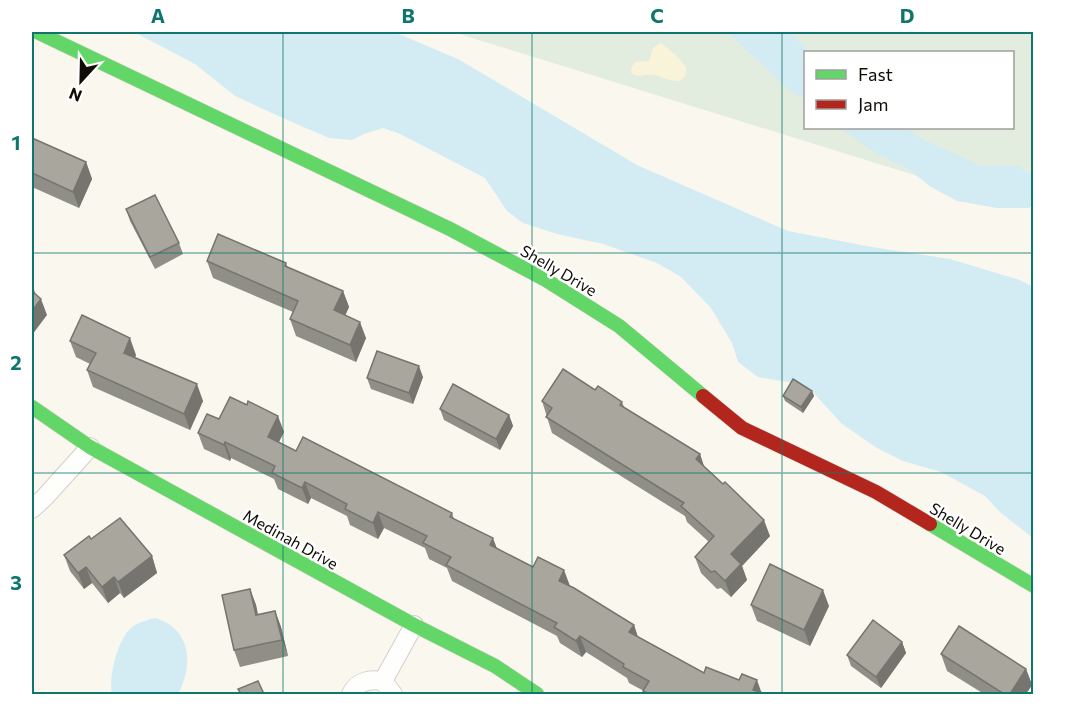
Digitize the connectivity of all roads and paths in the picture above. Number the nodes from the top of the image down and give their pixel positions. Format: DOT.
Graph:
graph roads {
  1 [pos="37,32"];
  2 [pos="32,407"];
  3 [pos="90,447"];
  4 [pos="32,509"];
  5 [pos="1034,586"];
  6 [pos="414,625"];
  7 [pos="388,688"];
  8 [pos="351,694"];
  9 [pos="537,694"];
  1 -- 5 [label="street, Shelly Drive"];
  2 -- 3 [label="street, Medinah Drive"];
  3 -- 4 [label="street"];
  3 -- 6 [label="street, Medinah Drive"];
  6 -- 7 [label="street"];
  6 -- 9 [label="street, Medinah Drive"];
  7 -- 8 [label="street"];
}
